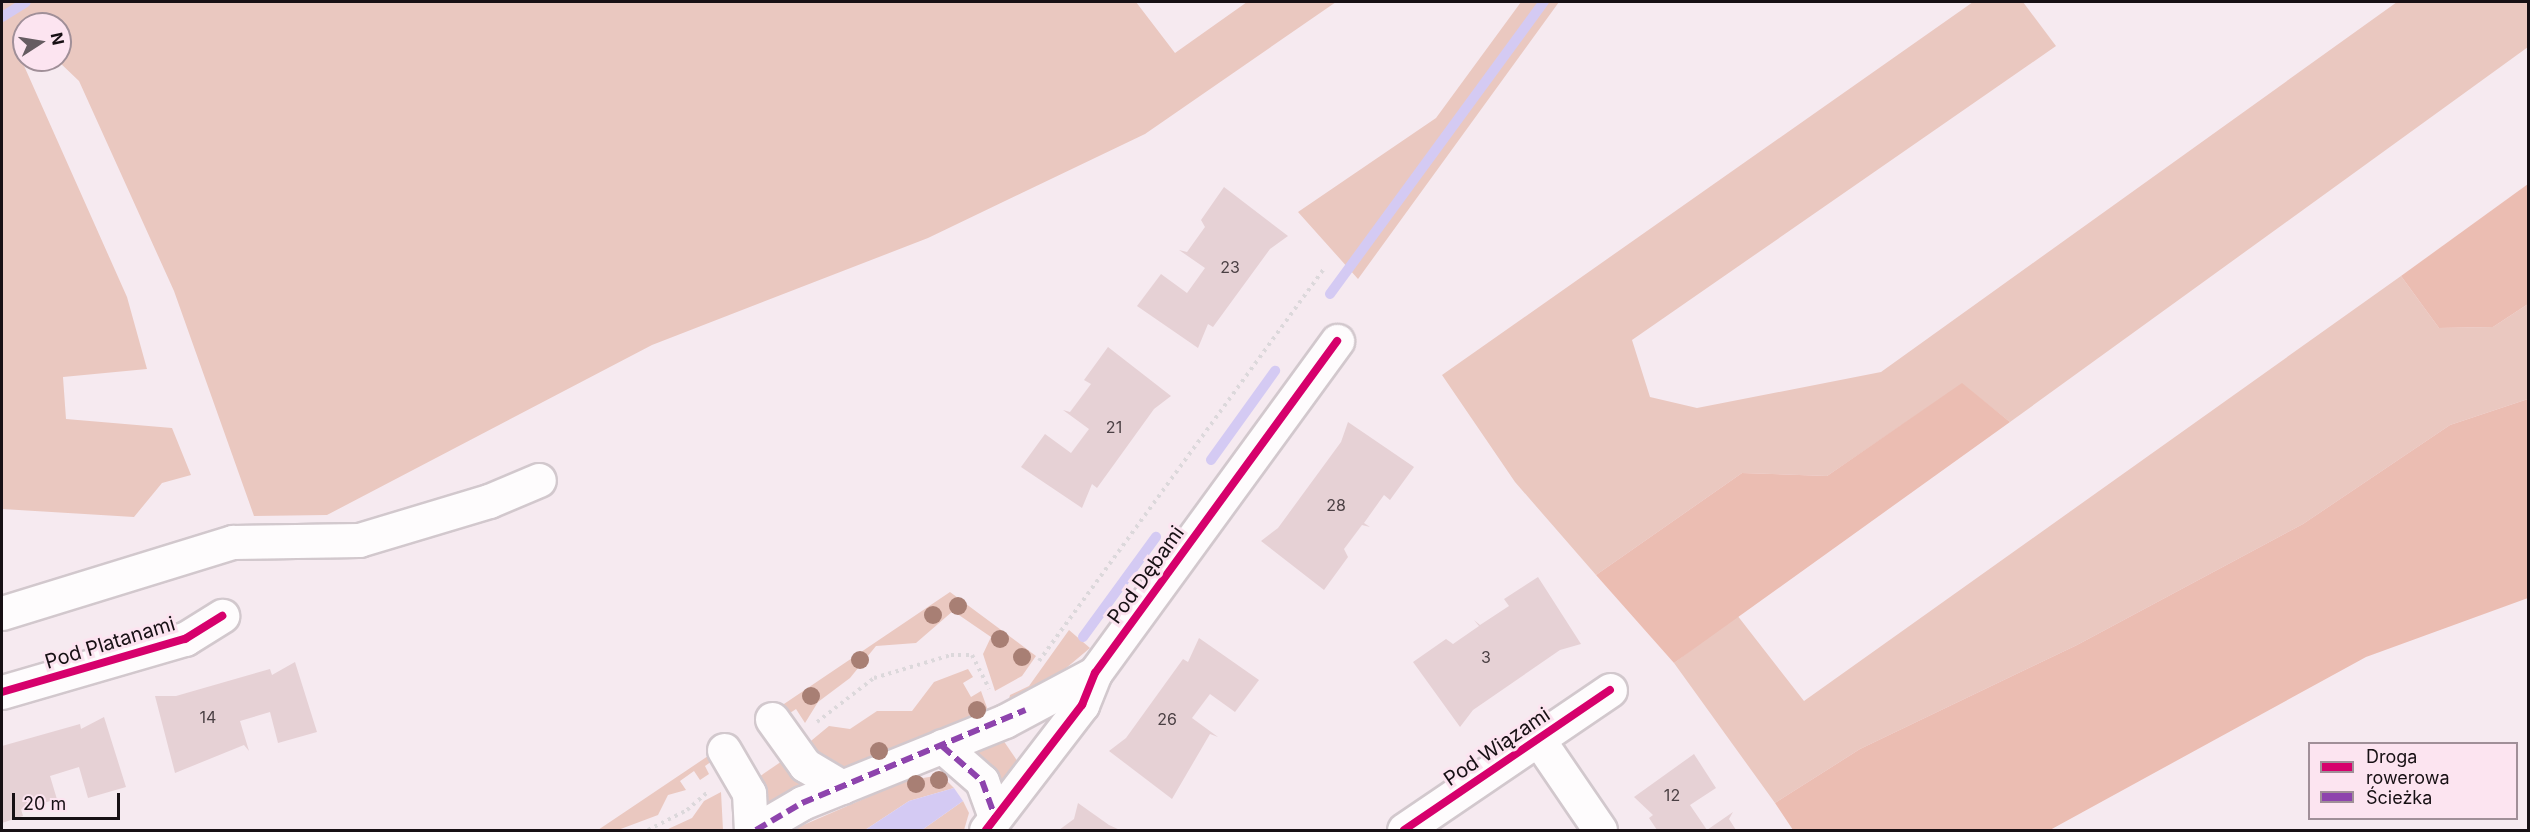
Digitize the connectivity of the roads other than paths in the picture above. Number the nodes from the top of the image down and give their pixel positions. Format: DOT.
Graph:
graph roads {
  1 [pos="1337,341"];
  2 [pos="538,480"];
  3 [pos="2,614"];
  4 [pos="222,616"];
  5 [pos="1095,673"];
  6 [pos="1610,690"];
  7 [pos="2,692"];
  8 [pos="772,719"];
  9 [pos="1538,739"];
  10 [pos="942,746"];
  11 [pos="724,750"];
  12 [pos="842,787"];
  13 [pos="991,823"];
  14 [pos="751,831"];
  15 [pos="756,831"];
  16 [pos="1404,831"];
  17 [pos="1600,831"];
  1 -- 5 [label="street, Pod Dębami"];
  2 -- 3 [label="street"];
  4 -- 7 [label="street, Pod Platanami"];
  5 -- 10 [label="street"];
  5 -- 13 [label="street, Pod Dębami"];
  6 -- 9 [label="street, Pod Wiązami"];
  8 -- 12 [label="street"];
  9 -- 16 [label="street, Pod Wiązami"];
  9 -- 17 [label="street"];
  10 -- 12 [label="street"];
  10 -- 13 [label="street"];
  11 -- 14 [label="street"];
  12 -- 15 [label="street"];
}
